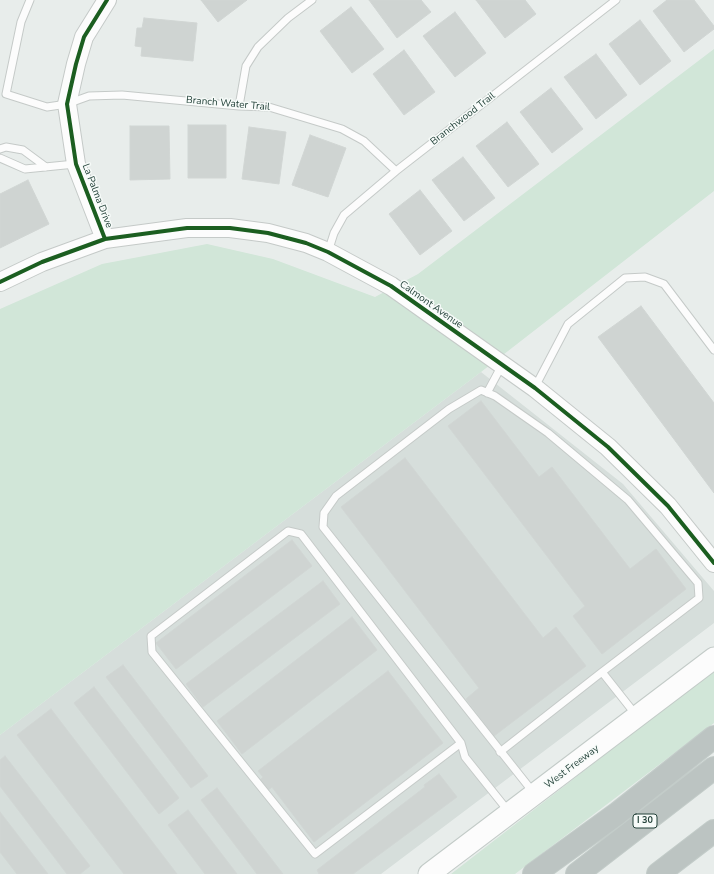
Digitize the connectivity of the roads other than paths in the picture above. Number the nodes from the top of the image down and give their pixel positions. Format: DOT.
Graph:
graph roads {
  1 [pos="30,0"];
  2 [pos="107,0"];
  3 [pos="312,0"];
  4 [pos="616,0"];
  5 [pos="67,104"];
  6 [pos="239,106"];
  7 [pos="0,149"];
  8 [pos="0,158"];
  9 [pos="76,164"];
  10 [pos="46,167"];
  11 [pos="396,171"];
  12 [pos="105,239"];
  13 [pos="328,252"];
  14 [pos="0,282"];
  15 [pos="714,350"];
  16 [pos="502,364"];
  17 [pos="535,388"];
  18 [pos="487,393"];
  19 [pos="714,564"];
  20 [pos="714,658"];
  21 [pos="602,672"];
  22 [pos="637,717"];
  23 [pos="714,737"];
  24 [pos="461,743"];
  25 [pos="500,752"];
  26 [pos="714,768"];
  27 [pos="535,795"];
  28 [pos="510,814"];
  29 [pos="714,831"];
  30 [pos="429,874"];
  31 [pos="534,874"];
  32 [pos="577,874"];
  33 [pos="658,874"];
  1 -- 5 [label="lane, Branch Water Trail"];
  2 -- 5 [label="street, La Palma Drive"];
  3 -- 6 [label="lane"];
  4 -- 11 [label="lane, Branchwood Trail"];
  5 -- 6 [label="lane, Branch Water Trail"];
  5 -- 9 [label="street, La Palma Drive"];
  6 -- 11 [label="lane, Branch Water Trail"];
  7 -- 10 [label="lane"];
  8 -- 10 [label="lane"];
  9 -- 10 [label="lane"];
  9 -- 12 [label="street, La Palma Drive"];
  11 -- 13 [label="lane, Branchwood Trail"];
  12 -- 13 [label="street, Calmont Avenue"];
  12 -- 14 [label="street, Calmont Avenue"];
  13 -- 16 [label="street, Calmont Avenue"];
  15 -- 17 [label="lane"];
  16 -- 17 [label="street, Calmont Avenue"];
  16 -- 18 [label="lane"];
  17 -- 19 [label="street, Calmont Avenue"];
  18 -- 21 [label="lane"];
  18 -- 25 [label="lane"];
  20 -- 22 [label="main road, West Freeway"];
  21 -- 22 [label="lane"];
  21 -- 25 [label="lane"];
  22 -- 27 [label="main road, West Freeway"];
  23 -- 31 [label="highway"];
  24 -- 24 [label="lane"];
  24 -- 28 [label="lane"];
  25 -- 27 [label="lane"];
  26 -- 32 [label="highway, I 30"];
  27 -- 28 [label="main road, West Freeway"];
  28 -- 30 [label="main road, West Freeway"];
  29 -- 33 [label="highway"];
}
